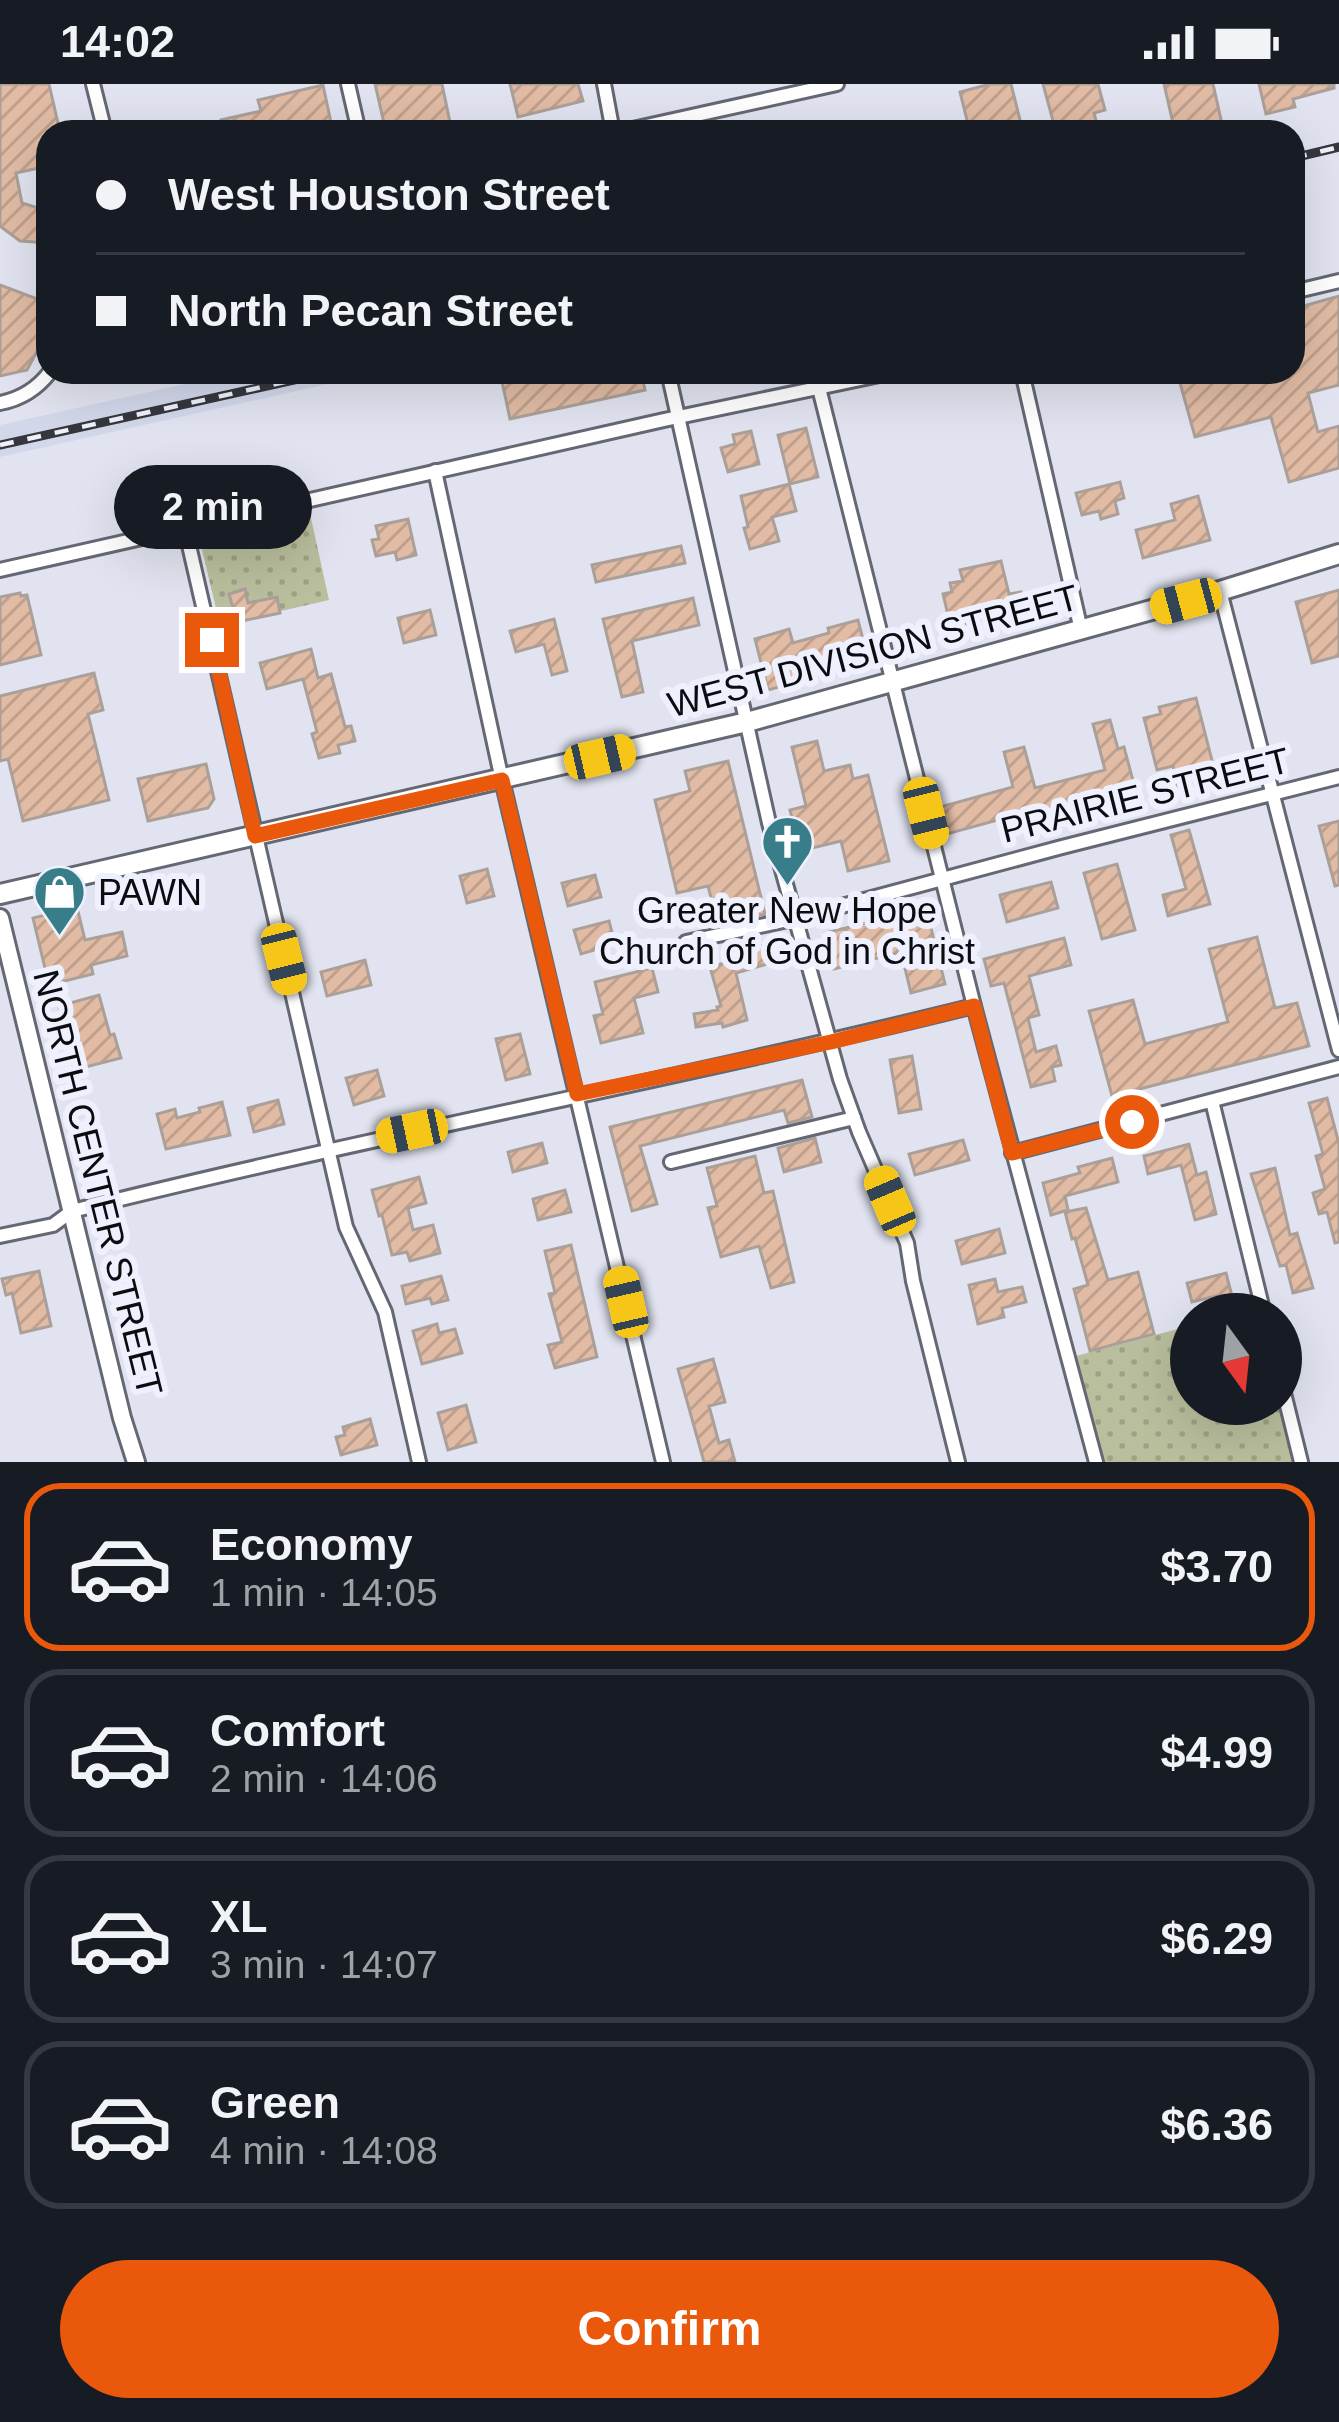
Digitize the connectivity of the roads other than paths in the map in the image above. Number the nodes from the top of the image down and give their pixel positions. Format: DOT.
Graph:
graph roads {
  1 [pos="93,84"];
  2 [pos="348,84"];
  3 [pos="604,84"];
  4 [pos="837,84"];
  5 [pos="102,120"];
  6 [pos="356,120"];
  7 [pos="613,120"];
  8 [pos="671,120"];
  9 [pos="1339,281"];
  10 [pos="1305,289"];
  11 [pos="40,384"];
  12 [pos="671,384"];
  13 [pos="838,384"];
  14 [pos="1025,384"];
  15 [pos="819,388"];
  16 [pos="0,403"];
  17 [pos="679,417"];
  18 [pos="435,471"];
  19 [pos="185,528"];
  20 [pos="1339,554"];
  21 [pos="0,570"];
  22 [pos="1220,591"];
  23 [pos="1081,630"];
  24 [pos="893,682"];
  25 [pos="747,722"];
  26 [pos="1339,777"];
  27 [pos="502,780"];
  28 [pos="1272,794"];
  29 [pos="255,836"];
  30 [pos="943,879"];
  31 [pos="0,894"];
  32 [pos="0,918"];
  33 [pos="797,918"];
  34 [pos="686,942"];
  35 [pos="974,1006"];
  36 [pos="831,1042"];
  37 [pos="1339,1050"];
  38 [pos="1339,1067"];
  39 [pos="577,1094"];
  40 [pos="1212,1101"];
  41 [pos="854,1118"];
  42 [pos="329,1150"];
  43 [pos="1012,1153"];
  44 [pos="671,1162"];
  45 [pos="72,1211"];
  46 [pos="0,1236"];
  47 [pos="1259,1293"];
  48 [pos="1292,1425"];
  49 [pos="136,1462"];
  50 [pos="419,1462"];
  51 [pos="663,1462"];
  52 [pos="958,1462"];
  53 [pos="1096,1462"];
  54 [pos="1301,1462"];
  1 -- 5 [label="street"];
  2 -- 6 [label="street"];
  3 -- 7 [label="street"];
  4 -- 8 [label="street"];
  9 -- 10 [label="street"];
  11 -- 16 [label="street"];
  12 -- 17 [label="street"];
  13 -- 15 [label="street"];
  14 -- 23 [label="street"];
  15 -- 17 [label="street"];
  15 -- 24 [label="street"];
  17 -- 18 [label="street"];
  17 -- 25 [label="street"];
  18 -- 19 [label="street"];
  18 -- 27 [label="street"];
  19 -- 21 [label="street"];
  19 -- 29 [label="street"];
  20 -- 22 [label="main road, WEST DIVISION STREET"];
  22 -- 23 [label="main road, WEST DIVISION STREET"];
  22 -- 28 [label="street"];
  23 -- 24 [label="main road, WEST DIVISION STREET"];
  24 -- 25 [label="main road, WEST DIVISION STREET"];
  24 -- 30 [label="street"];
  25 -- 27 [label="main road, WEST DIVISION STREET"];
  25 -- 33 [label="street"];
  26 -- 28 [label="street, PRAIRIE STREET"];
  27 -- 29 [label="main road, WEST DIVISION STREET"];
  27 -- 39 [label="street"];
  28 -- 30 [label="street, PRAIRIE STREET"];
  28 -- 37 [label="street"];
  29 -- 31 [label="main road, WEST DIVISION STREET"];
  29 -- 42 [label="street"];
  30 -- 33 [label="street, PRAIRIE STREET"];
  30 -- 35 [label="street"];
  32 -- 45 [label="main road, NORTH CENTER STREET"];
  33 -- 34 [label="street, PRAIRIE STREET"];
  33 -- 36 [label="street"];
  35 -- 36 [label="street"];
  35 -- 43 [label="street"];
  36 -- 39 [label="street"];
  36 -- 41 [label="street"];
  38 -- 40 [label="street"];
  39 -- 42 [label="street"];
  39 -- 51 [label="street"];
  40 -- 43 [label="street"];
  40 -- 47 [label="street"];
  41 -- 44 [label="street"];
  41 -- 52 [label="street"];
  42 -- 45 [label="street"];
  42 -- 50 [label="street"];
  43 -- 53 [label="street"];
  45 -- 46 [label="street"];
  45 -- 49 [label="main road, NORTH CENTER STREET"];
  48 -- 54 [label="street"];
}
